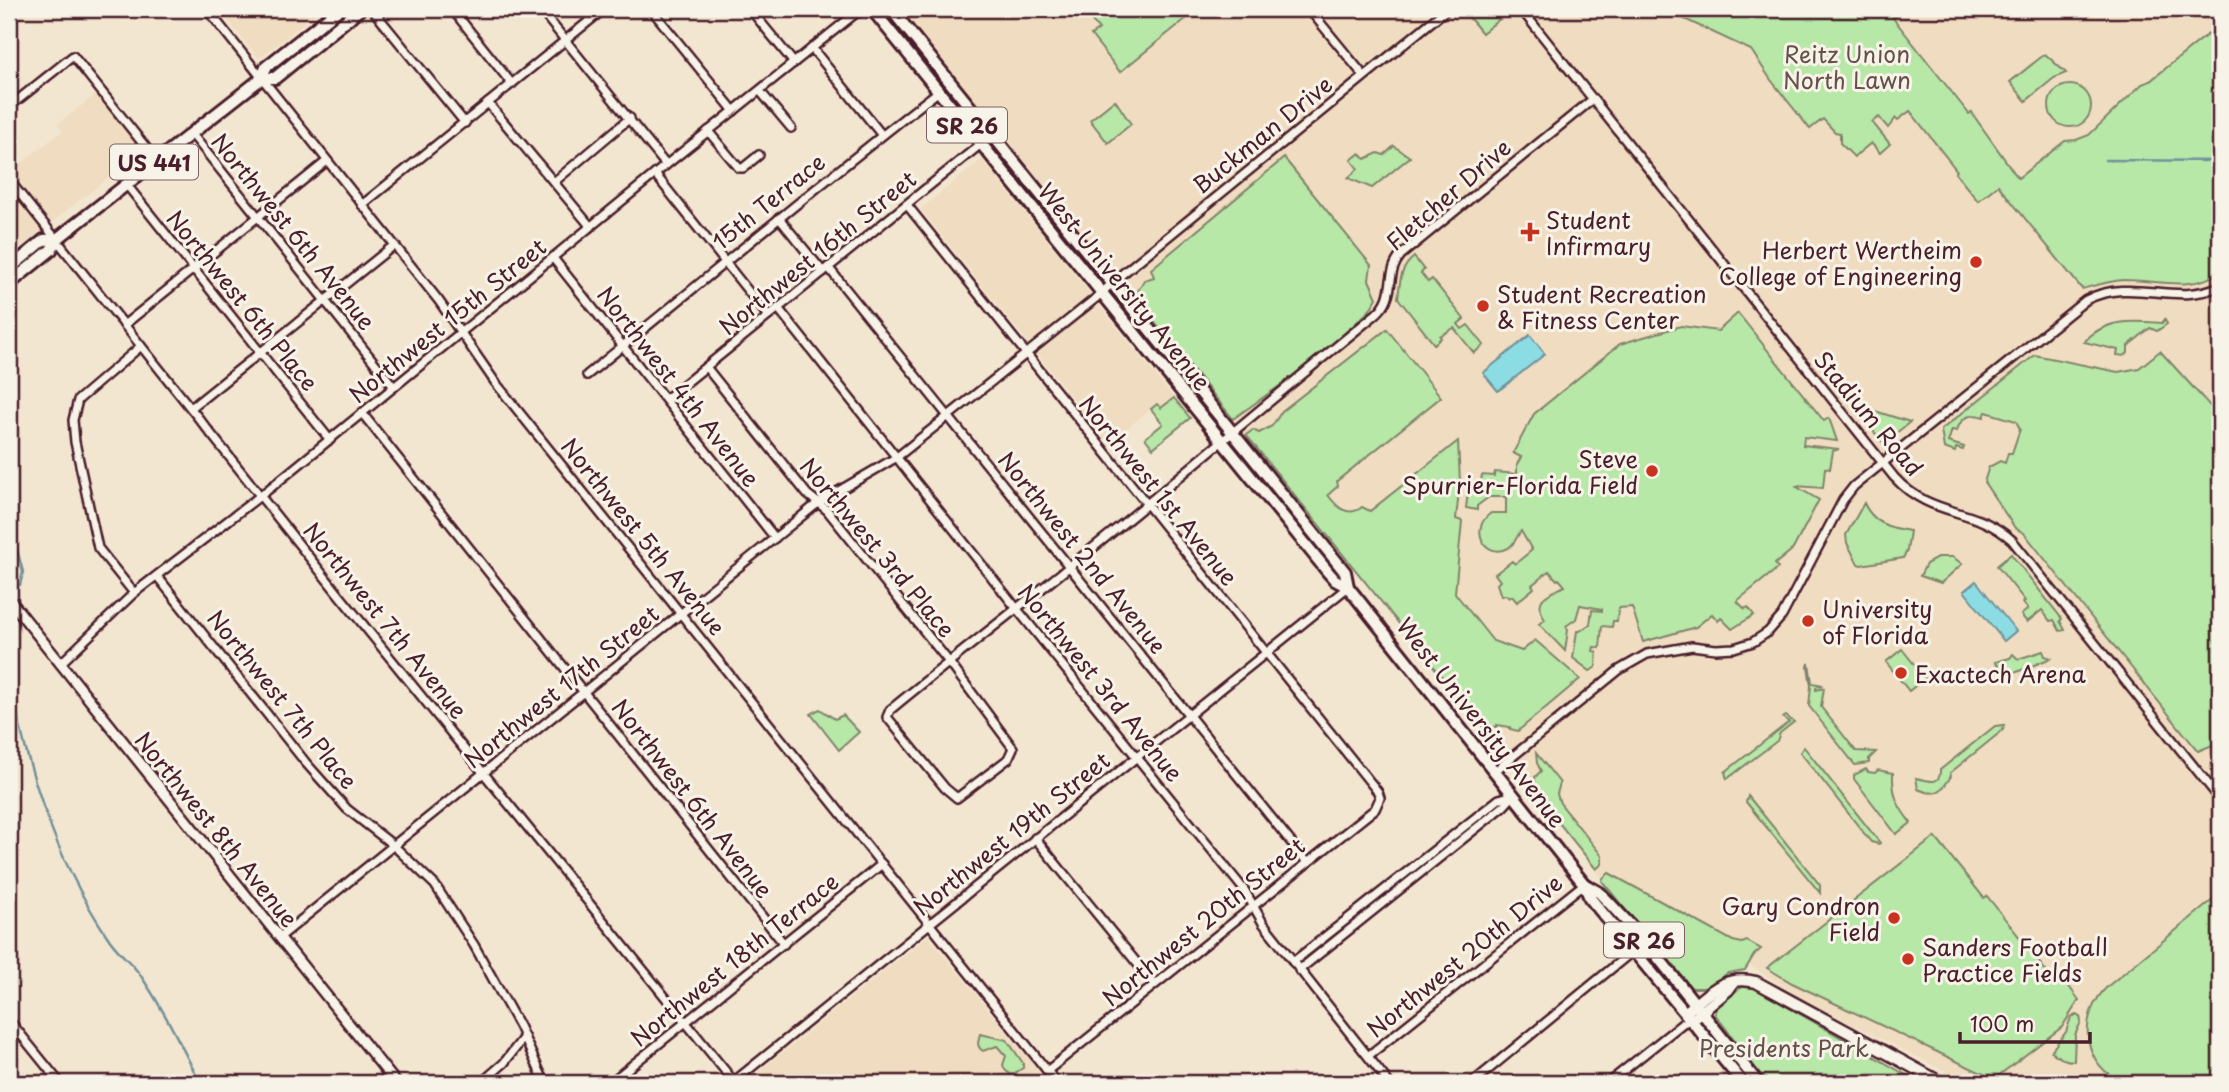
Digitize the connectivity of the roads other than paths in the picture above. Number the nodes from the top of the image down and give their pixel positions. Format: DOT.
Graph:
graph roads {
  1 [pos="207,9"];
  2 [pos="339,9"];
  3 [pos="360,9"];
  4 [pos="372,9"];
  5 [pos="452,9"];
  6 [pos="540,9"];
  7 [pos="604,9"];
  8 [pos="651,9"];
  9 [pos="750,9"];
  10 [pos="861,9"];
  11 [pos="872,9"];
  12 [pos="891,9"];
  13 [pos="1309,9"];
  14 [pos="1447,9"];
  15 [pos="1521,9"];
  16 [pos="2212,9"];
  17 [pos="2220,19"];
  18 [pos="566,40"];
  19 [pos="812,48"];
  20 [pos="794,63"];
  21 [pos="1364,76"];
  22 [pos="262,78"];
  23 [pos="512,84"];
  24 [pos="760,91"];
  25 [pos="939,91"];
  26 [pos="1593,99"];
  27 [pos="488,103"];
  28 [pos="9,107"];
  29 [pos="734,111"];
  30 [pos="630,118"];
  31 [pos="465,123"];
  32 [pos="790,128"];
  33 [pos="708,131"];
  34 [pos="191,133"];
  35 [pos="881,134"];
  36 [pos="992,135"];
  37 [pos="982,144"];
  38 [pos="759,155"];
  39 [pos="156,160"];
  40 [pos="327,161"];
  41 [pos="666,164"];
  42 [pos="656,174"];
  43 [pos="9,180"];
  44 [pos="554,182"];
  45 [pos="126,184"];
  46 [pos="362,205"];
  47 [pos="907,205"];
  48 [pos="259,216"];
  49 [pos="779,218"];
  50 [pos="591,227"];
  51 [pos="57,239"];
  52 [pos="393,246"];
  53 [pos="553,258"];
  54 [pos="725,260"];
  55 [pos="9,269"];
  56 [pos="193,270"];
  57 [pos="825,270"];
  58 [pos="9,284"];
  59 [pos="2220,286"];
  60 [pos="1107,287"];
  61 [pos="325,300"];
  62 [pos="778,308"];
  63 [pos="768,316"];
  64 [pos="124,324"];
  65 [pos="460,332"];
  66 [pos="624,345"];
  67 [pos="141,346"];
  68 [pos="260,353"];
  69 [pos="1026,355"];
  70 [pos="706,367"];
  71 [pos="587,375"];
  72 [pos="394,387"];
  73 [pos="666,400"];
  74 [pos="191,408"];
  75 [pos="362,413"];
  76 [pos="948,415"];
  77 [pos="1228,437"];
  78 [pos="330,440"];
  79 [pos="897,457"];
  80 [pos="1882,463"];
  81 [pos="262,495"];
  82 [pos="818,503"];
  83 [pos="1146,504"];
  84 [pos="775,538"];
  85 [pos="1069,566"];
  86 [pos="157,576"];
  87 [pos="1348,587"];
  88 [pos="134,593"];
  89 [pos="9,600"];
  90 [pos="1016,607"];
  91 [pos="681,614"];
  92 [pos="1265,653"];
  93 [pos="949,662"];
  94 [pos="60,664"];
  95 [pos="585,692"];
  96 [pos="1189,714"];
  97 [pos="1011,756"];
  98 [pos="1136,757"];
  99 [pos="1494,771"];
  100 [pos="484,772"];
  101 [pos="1513,795"];
  102 [pos="2220,799"];
  103 [pos="1380,800"];
  104 [pos="1035,838"];
  105 [pos="394,845"];
  106 [pos="1307,862"];
  107 [pos="882,864"];
  108 [pos="1397,878"];
  109 [pos="1584,884"];
  110 [pos="1404,886"];
  111 [pos="1254,906"];
  112 [pos="1345,920"];
  113 [pos="929,924"];
  114 [pos="1352,928"];
  115 [pos="279,937"];
  116 [pos="784,944"];
  117 [pos="1634,950"];
  118 [pos="1293,962"];
  119 [pos="1299,970"];
  120 [pos="1154,984"];
  121 [pos="1692,1014"];
  122 [pos="9,1020"];
  123 [pos="686,1023"];
  124 [pos="524,1037"];
  125 [pos="1368,1056"];
  126 [pos="1047,1071"];
  127 [pos="60,1083"];
  128 [pos="396,1083"];
  129 [pos="481,1083"];
  130 [pos="545,1083"];
  131 [pos="610,1083"];
  132 [pos="733,1083"];
  133 [pos="1058,1083"];
  134 [pos="1389,1083"];
  135 [pos="1472,1083"];
  136 [pos="1608,1083"];
  137 [pos="1743,1083"];
  138 [pos="1758,1083"];
  139 [pos="1942,1083"];
  1 -- 22 [label="street, Northwest 5th Avenue"];
  2 -- 22 [label="main road, US 441"];
  3 -- 22 [label="main road, US 441"];
  4 -- 31 [label="street"];
  5 -- 23 [label="street"];
  6 -- 18 [label="street"];
  7 -- 18 [label="street"];
  8 -- 29 [label="street"];
  9 -- 20 [label="street"];
  10 -- 19 [label="street, Northwest 15th Street"];
  11 -- 25 [label="main road, West University Avenue / SR 26"];
  12 -- 36 [label="main road, West University Avenue / SR 26"];
  13 -- 21 [label="street"];
  14 -- 21 [label="street, Buckman Drive"];
  15 -- 26 [label="street, Stadium Road"];
  16 -- 17 [label="street"];
  18 -- 23 [label="street"];
  18 -- 30 [label="street"];
  19 -- 20 [label="street, Northwest 15th Street"];
  19 -- 35 [label="street"];
  20 -- 24 [label="street, Northwest 15th Street"];
  21 -- 60 [label="street, Buckman Drive"];
  22 -- 34 [label="main road, US 441"];
  22 -- 40 [label="street, Northwest 5th Avenue"];
  23 -- 27 [label="street"];
  24 -- 29 [label="street, Northwest 15th Street"];
  24 -- 32 [label="street"];
  25 -- 35 [label="street, 15th Terrace"];
  25 -- 37 [label="main road, West University Avenue / SR 26"];
  26 -- 77 [label="street, Fletcher Drive"];
  26 -- 80 [label="street, Stadium Road"];
  27 -- 31 [label="street"];
  27 -- 44 [label="street"];
  28 -- 39 [label="street"];
  29 -- 33 [label="street, Northwest 15th Street"];
  30 -- 41 [label="street"];
  30 -- 44 [label="street"];
  31 -- 46 [label="street"];
  33 -- 38 [label="street"];
  33 -- 41 [label="street, Northwest 15th Street"];
  34 -- 39 [label="main road, US 441"];
  34 -- 48 [label="street, Northwest 6th Avenue"];
  35 -- 49 [label="street, 15th Terrace"];
  36 -- 37 [label="street, Northwest 16th Street"];
  36 -- 60 [label="main road, West University Avenue / SR 26"];
  37 -- 47 [label="street, Northwest 16th Street"];
  37 -- 60 [label="main road, West University Avenue / SR 26"];
  39 -- 45 [label="main road, US 441"];
  40 -- 46 [label="street, Northwest 5th Avenue"];
  40 -- 48 [label="street"];
  41 -- 42 [label="street, Northwest 15th Street"];
  42 -- 50 [label="street, Northwest 15th Street"];
  42 -- 54 [label="street"];
  43 -- 51 [label="street, Northwest 7th Avenue"];
  44 -- 50 [label="street"];
  45 -- 51 [label="main road, US 441"];
  45 -- 56 [label="street, Northwest 6th Place"];
  46 -- 52 [label="street, Northwest 5th Avenue"];
  47 -- 57 [label="street, Northwest 16th Street"];
  47 -- 69 [label="street, Northwest 1st Avenue"];
  48 -- 56 [label="street"];
  48 -- 61 [label="street, Northwest 6th Avenue"];
  49 -- 54 [label="street, 15th Terrace"];
  49 -- 57 [label="street, Northwest 2nd Avenue"];
  50 -- 53 [label="street, Northwest 15th Street"];
  51 -- 55 [label="main road, US 441"];
  51 -- 58 [label="main road, US 441"];
  51 -- 64 [label="street, Northwest 7th Avenue"];
  52 -- 61 [label="street"];
  52 -- 65 [label="street, Northwest 5th Avenue"];
  53 -- 65 [label="street, Northwest 15th Street"];
  53 -- 66 [label="street, Northwest 4th Avenue"];
  54 -- 63 [label="street"];
  54 -- 66 [label="street, 15th Terrace"];
  56 -- 64 [label="street"];
  56 -- 68 [label="street, Northwest 6th Place"];
  57 -- 62 [label="street, Northwest 16th Street"];
  57 -- 76 [label="street, Northwest 2nd Avenue"];
  59 -- 80 [label="street"];
  60 -- 69 [label="street, Northwest 17th Street"];
  60 -- 77 [label="main road, West University Avenue / SR 26"];
  61 -- 68 [label="street"];
  61 -- 72 [label="street, Northwest 6th Avenue"];
  62 -- 63 [label="street, Northwest 16th Street"];
  62 -- 79 [label="street, Northwest 3rd Avenue"];
  63 -- 70 [label="street, Northwest 16th Street"];
  64 -- 67 [label="street, Northwest 7th Avenue"];
  65 -- 72 [label="street, Northwest 15th Street"];
  65 -- 91 [label="street, Northwest 5th Avenue"];
  66 -- 71 [label="street, 15th Terrace"];
  66 -- 73 [label="street, Northwest 4th Avenue"];
  67 -- 74 [label="street, Northwest 7th Avenue"];
  67 -- 88 [label="street"];
  68 -- 74 [label="street"];
  68 -- 78 [label="street, Northwest 6th Place"];
  69 -- 76 [label="street, Northwest 17th Street"];
  69 -- 83 [label="street, Northwest 1st Avenue"];
  70 -- 73 [label="street, Northwest 16th Street"];
  70 -- 82 [label="street, Northwest 3rd Place"];
  72 -- 75 [label="street, Northwest 15th Street"];
  73 -- 84 [label="street, Northwest 4th Avenue"];
  74 -- 81 [label="street, Northwest 7th Avenue"];
  75 -- 78 [label="street, Northwest 15th Street"];
  75 -- 95 [label="street, Northwest 6th Avenue"];
  76 -- 79 [label="street, Northwest 17th Street"];
  76 -- 85 [label="street, Northwest 2nd Avenue"];
  77 -- 83 [label="street, Fletcher Drive"];
  77 -- 87 [label="main road, West University Avenue / SR 26"];
  78 -- 81 [label="street, Northwest 15th Street"];
  79 -- 82 [label="street, Northwest 17th Street"];
  79 -- 90 [label="street, Northwest 3rd Avenue"];
  80 -- 99 [label="street"];
  80 -- 102 [label="street, Stadium Road"];
  81 -- 86 [label="street, Northwest 15th Street"];
  81 -- 100 [label="street, Northwest 7th Avenue"];
  82 -- 84 [label="street, Northwest 17th Street"];
  82 -- 93 [label="street, Northwest 3rd Place"];
  83 -- 85 [label="street, Fletcher Drive"];
  83 -- 92 [label="street, Northwest 1st Avenue"];
  84 -- 91 [label="street, Northwest 17th Street"];
  85 -- 90 [label="street, Fletcher Drive"];
  85 -- 96 [label="street, Northwest 2nd Avenue"];
  86 -- 88 [label="street, Northwest 15th Street"];
  86 -- 105 [label="street, Northwest 7th Place"];
  87 -- 92 [label="street, Northwest 19th Street"];
  87 -- 99 [label="main road, West University Avenue / SR 26"];
  88 -- 94 [label="street, Northwest 15th Street"];
  89 -- 94 [label="street, Northwest 8th Avenue"];
  90 -- 93 [label="street, Fletcher Drive"];
  90 -- 98 [label="street, Northwest 3rd Avenue"];
  91 -- 95 [label="street, Northwest 17th Street"];
  91 -- 107 [label="street, Northwest 5th Avenue"];
  92 -- 96 [label="street, Northwest 19th Street"];
  92 -- 103 [label="street, Northwest 1st Avenue"];
  93 -- 97 [label="street, Northwest 3rd Place"];
  93 -- 97 [label="street, Fletcher Drive"];
  94 -- 115 [label="street, Northwest 8th Avenue"];
  95 -- 100 [label="street, Northwest 17th Street"];
  95 -- 116 [label="street, Northwest 6th Avenue"];
  96 -- 98 [label="street, Northwest 19th Street"];
  96 -- 106 [label="street, Northwest 2nd Avenue"];
  98 -- 104 [label="street, Northwest 19th Street"];
  98 -- 111 [label="street, Northwest 3rd Avenue"];
  99 -- 101 [label="main road, West University Avenue / SR 26"];
  100 -- 105 [label="street, Northwest 17th Street"];
  100 -- 123 [label="street, Northwest 7th Avenue"];
  101 -- 108 [label="street"];
  101 -- 109 [label="main road, West University Avenue / SR 26"];
  101 -- 110 [label="street"];
  103 -- 106 [label="street, Northwest 20th Street"];
  104 -- 113 [label="street, Northwest 19th Street"];
  104 -- 120 [label="street"];
  105 -- 115 [label="street, Northwest 17th Street"];
  105 -- 124 [label="street, Northwest 7th Place"];
  106 -- 111 [label="street, Northwest 20th Street"];
  107 -- 113 [label="street, Northwest 5th Avenue"];
  107 -- 116 [label="street, Northwest 18th Terrace"];
  108 -- 110 [label="street"];
  108 -- 112 [label="street"];
  109 -- 117 [label="main road, West University Avenue / SR 26"];
  109 -- 121 [label="main road, West University Avenue / SR 26"];
  109 -- 125 [label="street, Northwest 20th Drive"];
  110 -- 114 [label="street"];
  111 -- 118 [label="street, Northwest 3rd Avenue"];
  111 -- 120 [label="street, Northwest 20th Street"];
  112 -- 114 [label="street"];
  112 -- 118 [label="street"];
  113 -- 126 [label="street, Northwest 5th Avenue"];
  113 -- 132 [label="street, Northwest 19th Street"];
  114 -- 119 [label="street"];
  115 -- 128 [label="street, Northwest 8th Avenue"];
  116 -- 123 [label="street, Northwest 18th Terrace"];
  117 -- 121 [label="main road, West University Avenue / SR 26"];
  117 -- 135 [label="street"];
  118 -- 119 [label="street, Northwest 3rd Avenue"];
  119 -- 125 [label="street, Northwest 3rd Avenue"];
  120 -- 126 [label="street, Northwest 20th Street"];
  121 -- 136 [label="street"];
  121 -- 137 [label="main road, West University Avenue / SR 26"];
  121 -- 138 [label="main road, West University Avenue / SR 26"];
  121 -- 139 [label="main road"];
  122 -- 127 [label="street"];
  123 -- 131 [label="street, Northwest 18th Terrace"];
  123 -- 132 [label="street, Northwest 7th Avenue"];
  124 -- 129 [label="street"];
  124 -- 130 [label="street, Northwest 7th Place"];
  125 -- 134 [label="street, Northwest 3rd Avenue"];
  126 -- 133 [label="street, Northwest 5th Avenue"];
}
